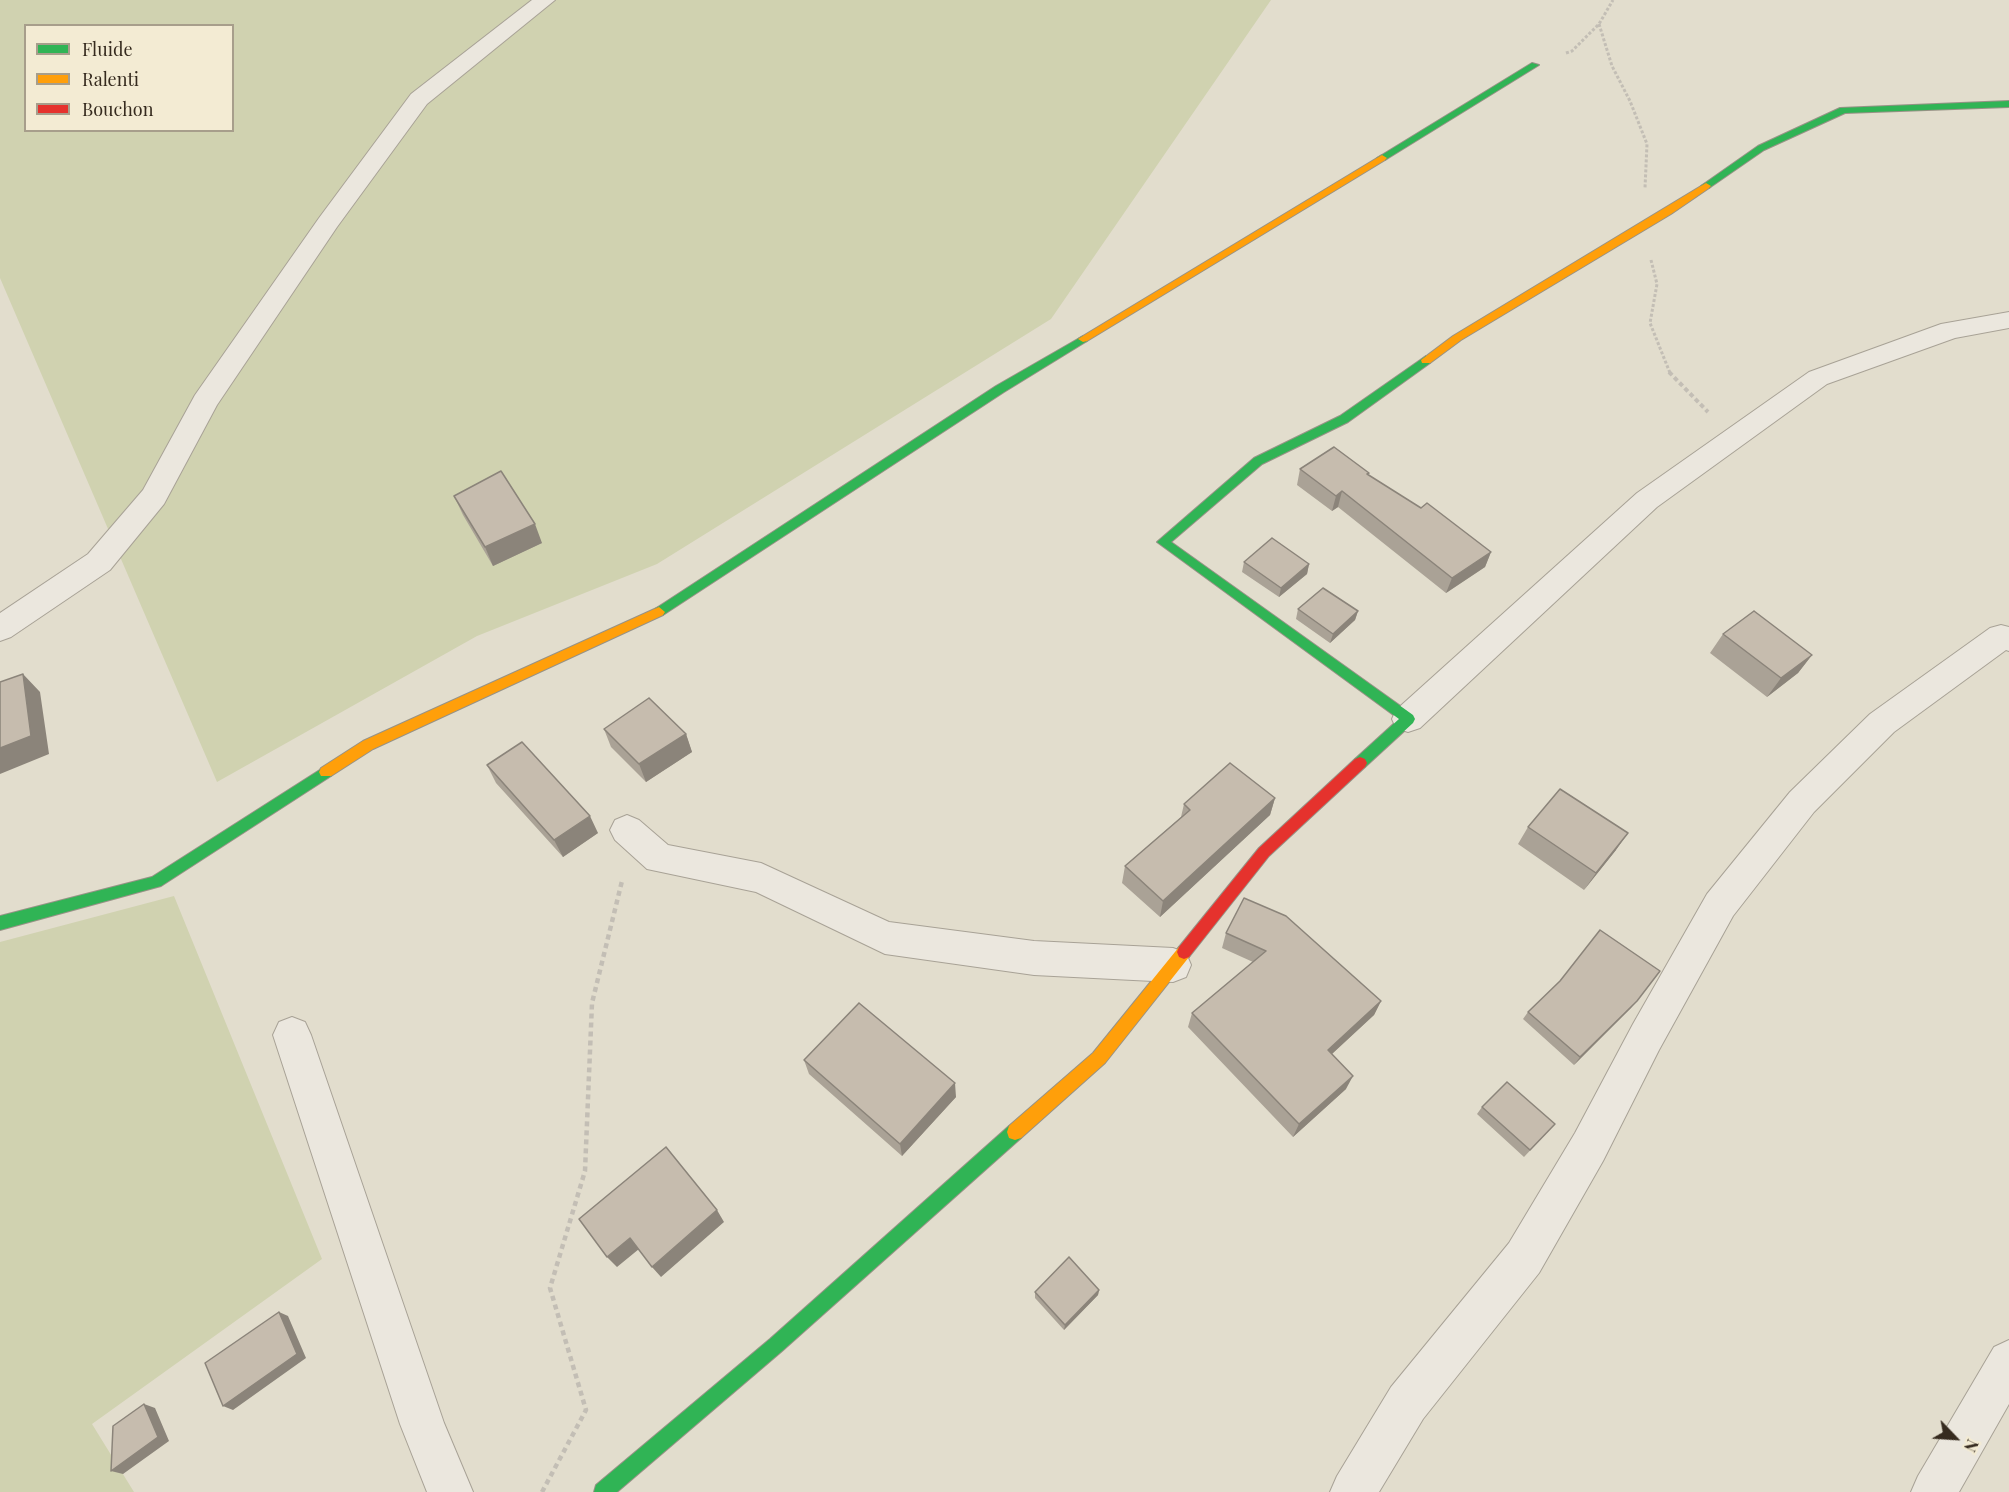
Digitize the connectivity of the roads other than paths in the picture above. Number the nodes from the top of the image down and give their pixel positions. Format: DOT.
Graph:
graph roads {
  1 [pos="545,0"];
  2 [pos="1535,65"];
  3 [pos="2009,104"];
  4 [pos="2009,320"];
  5 [pos="0,629"];
  6 [pos="2009,639"];
  7 [pos="1408,719"];
  8 [pos="627,830"];
  9 [pos="0,922"];
  10 [pos="1173,965"];
  11 [pos="292,1035"];
  12 [pos="2009,1362"];
  13 [pos="450,1492"];
  14 [pos="603,1492"];
  15 [pos="1353,1492"];
  16 [pos="1934,1492"];
  1 -- 5 [label="street"];
  2 -- 9 [label="street"];
  3 -- 7 [label="street"];
  4 -- 7 [label="street"];
  6 -- 15 [label="street"];
  7 -- 10 [label="street"];
  8 -- 10 [label="street"];
  10 -- 14 [label="street"];
  11 -- 13 [label="street"];
  12 -- 16 [label="street"];
}
